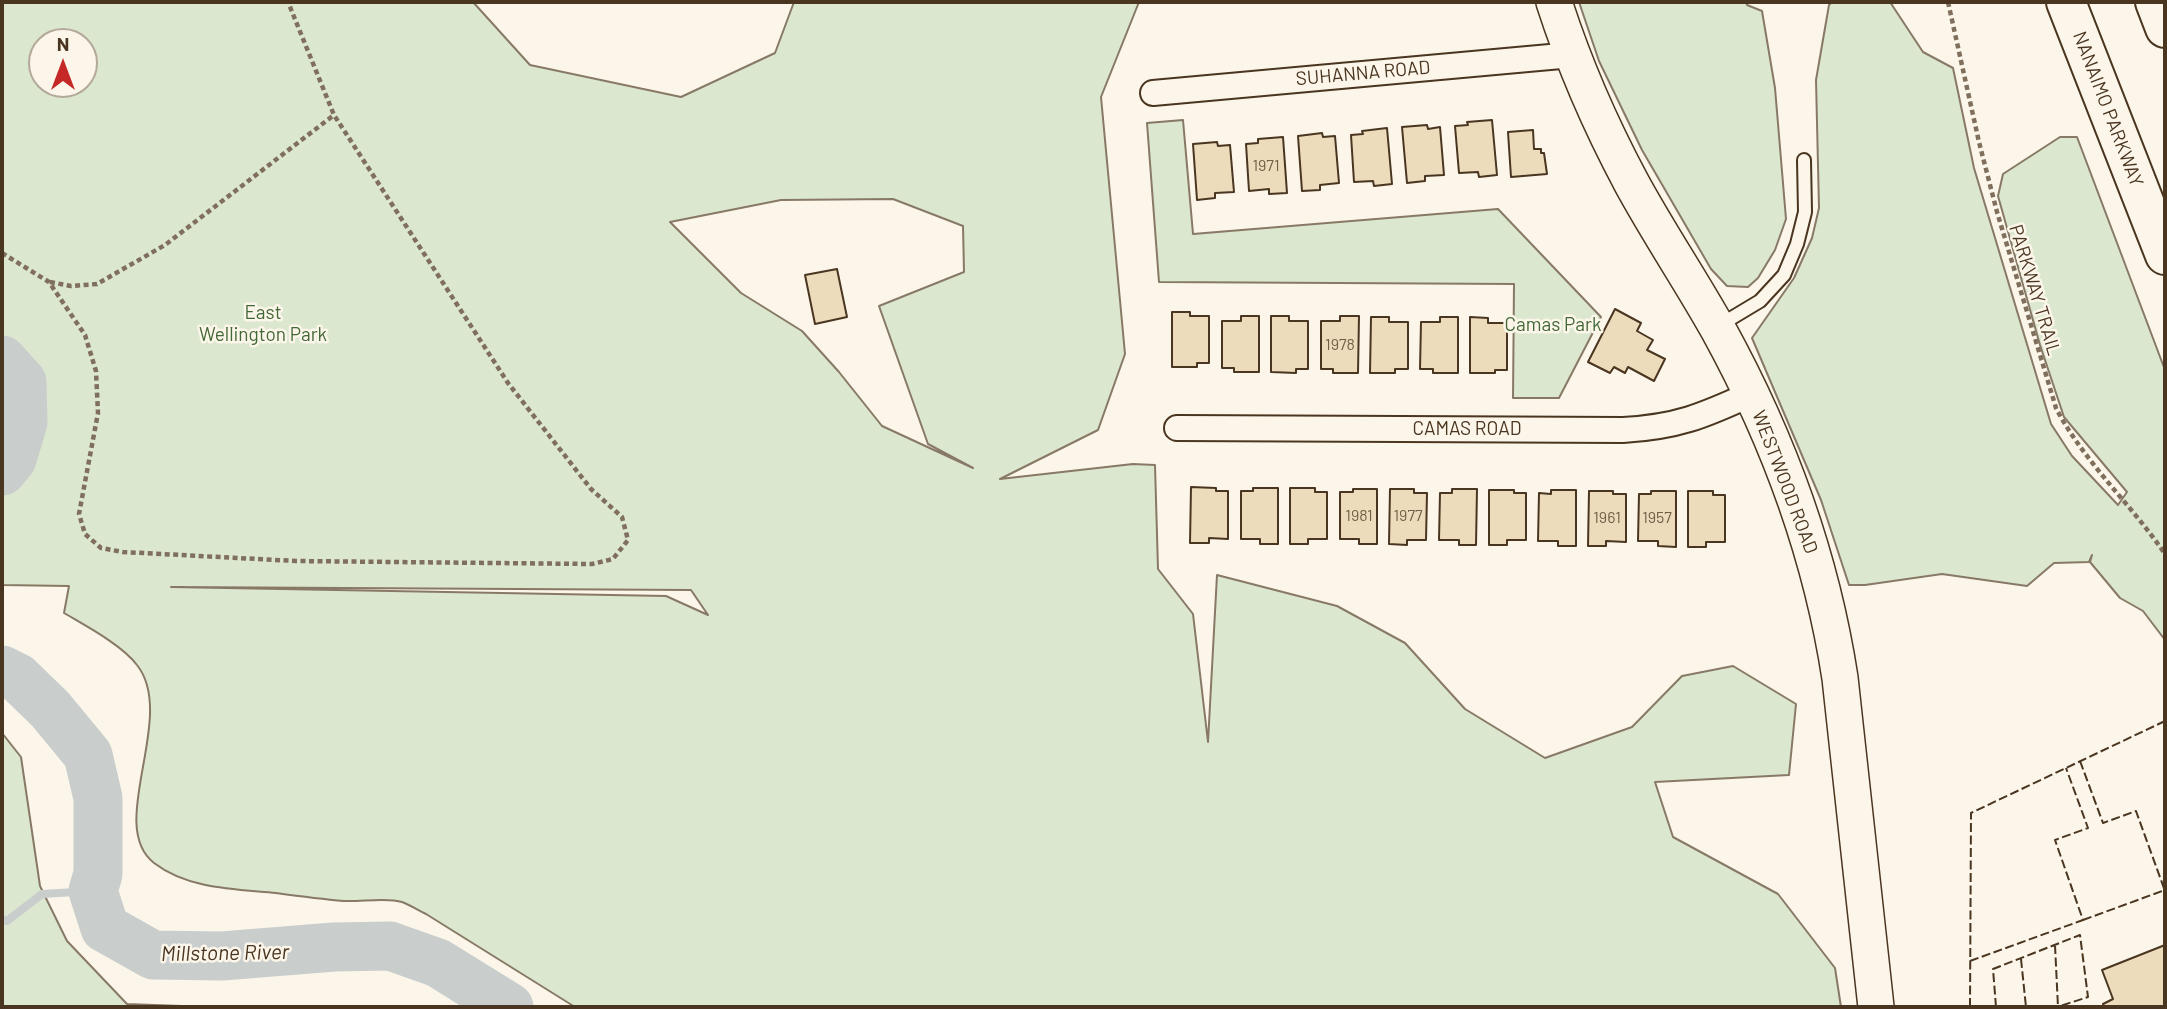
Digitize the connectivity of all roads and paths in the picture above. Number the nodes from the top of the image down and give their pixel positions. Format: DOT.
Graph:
graph roads {
  1 [pos="288,2"];
  2 [pos="1553,2"];
  3 [pos="1948,2"];
  4 [pos="2066,2"];
  5 [pos="2155,2"];
  6 [pos="2165,28"];
  7 [pos="1572,55"];
  8 [pos="1153,93"];
  9 [pos="334,115"];
  10 [pos="1804,160"];
  11 [pos="2,253"];
  12 [pos="2165,255"];
  13 [pos="49,282"];
  14 [pos="1717,327"];
  15 [pos="1751,394"];
  16 [pos="1177,428"];
  17 [pos="2165,554"];
  18 [pos="1876,1007"];
  1 -- 9 [label="path"];
  2 -- 7 [label="street, WESTWOOD ROAD"];
  3 -- 17 [label="path, PARKWAY TRAIL"];
  4 -- 12 [label="highway, NANAIMO PARKWAY"];
  5 -- 6 [label="highway"];
  7 -- 8 [label="street, SUHANNA ROAD"];
  7 -- 14 [label="street, WESTWOOD ROAD"];
  9 -- 13 [label="path"];
  9 -- 13 [label="path"];
  10 -- 14 [label="lane"];
  11 -- 13 [label="path"];
  14 -- 15 [label="street, WESTWOOD ROAD"];
  15 -- 16 [label="street, CAMAS ROAD"];
  15 -- 18 [label="street, WESTWOOD ROAD"];
}
